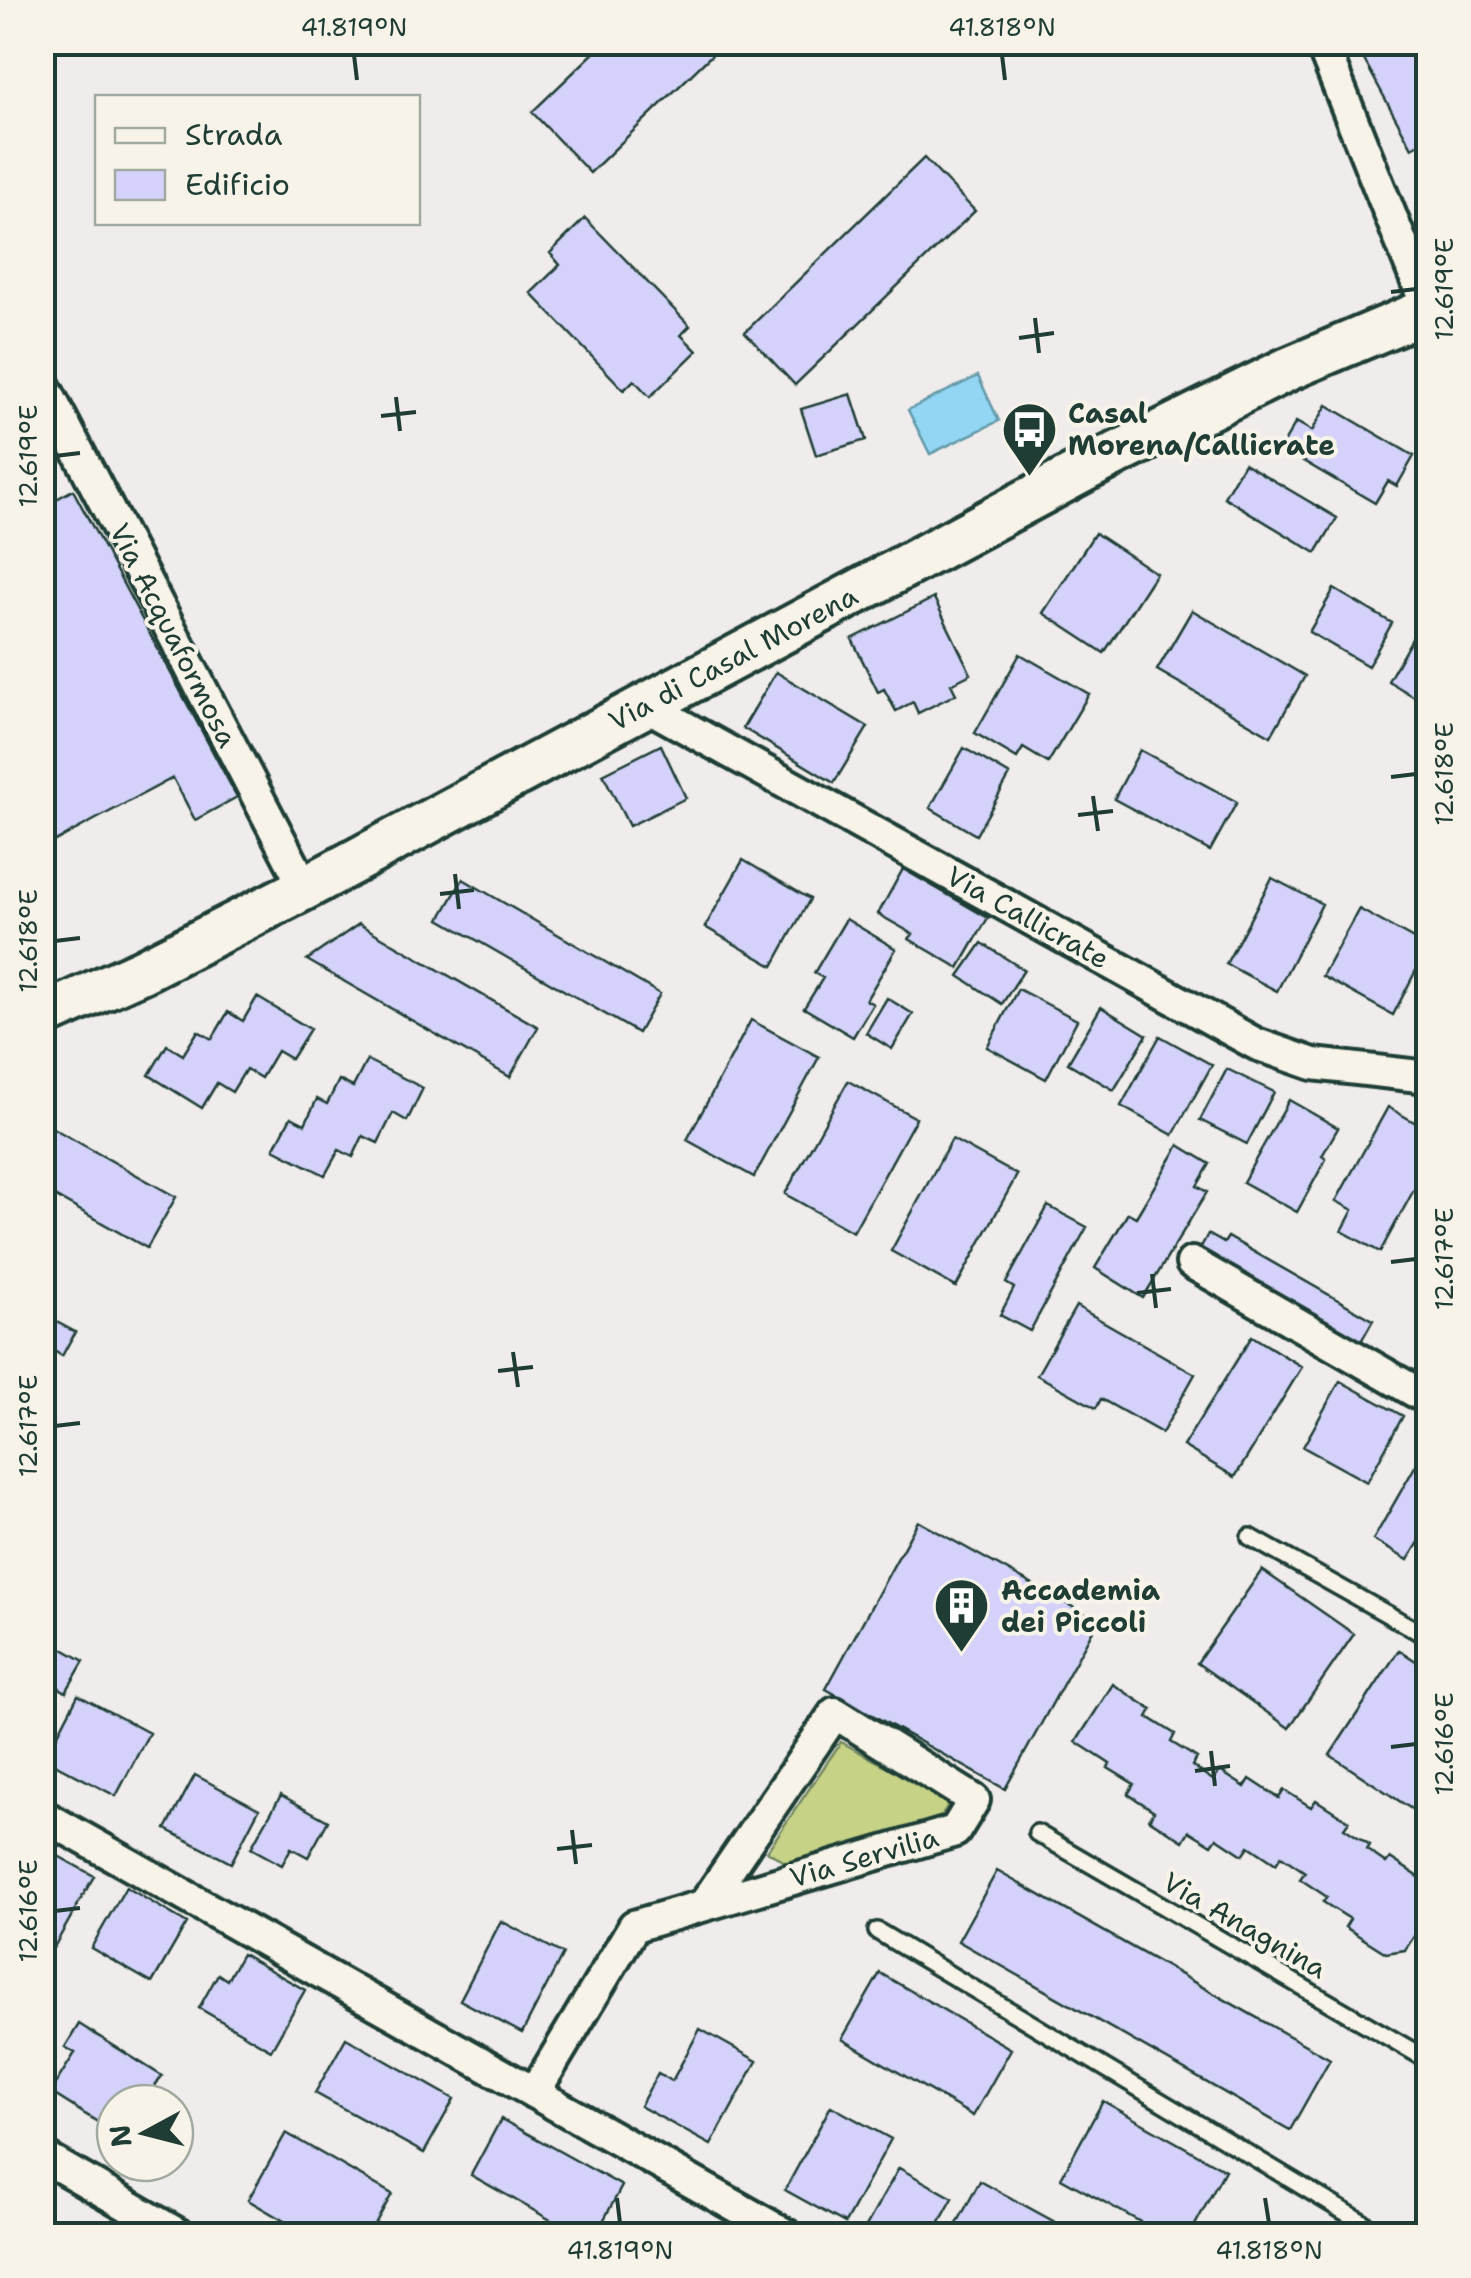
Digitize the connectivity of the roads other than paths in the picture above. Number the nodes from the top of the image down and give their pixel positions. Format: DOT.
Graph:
graph roads {
  1 [pos="1321,42"];
  2 [pos="1428,310"];
  3 [pos="42,382"];
  4 [pos="645,705"];
  5 [pos="305,888"];
  6 [pos="42,1016"];
  7 [pos="1428,1077"];
  8 [pos="1192,1263"];
  9 [pos="1428,1399"];
  10 [pos="1250,1536"];
  11 [pos="1428,1637"];
  12 [pos="42,1814"];
  13 [pos="1037,1833"];
  14 [pos="704,1905"];
  15 [pos="877,1931"];
  16 [pos="1428,2060"];
  17 [pos="534,2093"];
  18 [pos="42,2156"];
  19 [pos="181,2236"];
  20 [pos="788,2236"];
  21 [pos="1384,2236"];
  1 -- 2 [label="street"];
  2 -- 4 [label="main road, Via di Casal Morena"];
  3 -- 5 [label="street, Via Acquaformosa"];
  4 -- 5 [label="main road, Via di Casal Morena"];
  4 -- 7 [label="street, Via Callicrate"];
  5 -- 6 [label="main road, Via di Casal Morena"];
  8 -- 9 [label="street"];
  10 -- 11 [label="lane"];
  12 -- 17 [label="street"];
  13 -- 16 [label="lane, Via Anagnina"];
  14 -- 14 [label="street, Via Servilia"];
  14 -- 17 [label="street, Via Servilia"];
  15 -- 21 [label="lane"];
  17 -- 20 [label="street"];
  18 -- 19 [label="street"];
}
